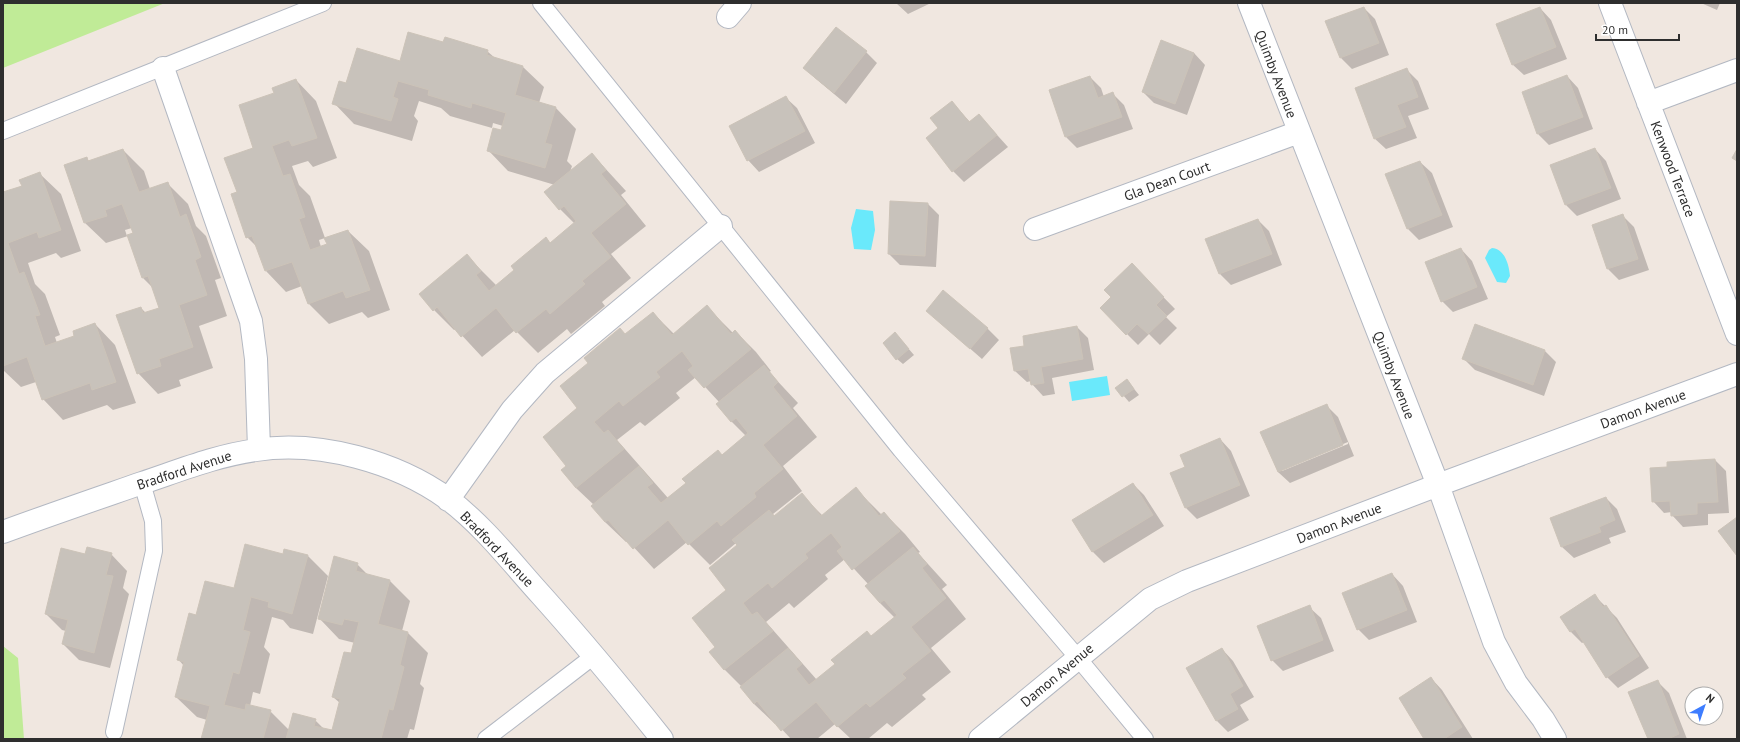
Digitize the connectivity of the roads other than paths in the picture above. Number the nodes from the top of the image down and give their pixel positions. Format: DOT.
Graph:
graph roads {
  1 [pos="323,3"];
  2 [pos="541,3"];
  3 [pos="1249,3"];
  4 [pos="1610,3"];
  5 [pos="163,68"];
  6 [pos="1737,70"];
  7 [pos="1648,103"];
  8 [pos="3,131"];
  9 [pos="1299,132"];
  10 [pos="721,226"];
  11 [pos="1036,229"];
  12 [pos="1737,334"];
  13 [pos="1737,374"];
  14 [pos="259,449"];
  15 [pos="142,483"];
  16 [pos="1438,485"];
  17 [pos="448,500"];
  18 [pos="3,532"];
  19 [pos="595,655"];
  20 [pos="1078,658"];
  21 [pos="114,732"];
  22 [pos="486,739"];
  23 [pos="662,739"];
  24 [pos="980,739"];
  25 [pos="1144,739"];
  26 [pos="1555,739"];
  1 -- 5 [label="lane"];
  2 -- 10 [label="lane"];
  3 -- 9 [label="street, Quimby Avenue"];
  4 -- 7 [label="street, Kenwood Terrace"];
  5 -- 8 [label="lane"];
  5 -- 14 [label="street"];
  6 -- 7 [label="street"];
  7 -- 12 [label="street, Kenwood Terrace"];
  9 -- 11 [label="street, Gla Dean Court"];
  9 -- 16 [label="street, Quimby Avenue"];
  10 -- 17 [label="street"];
  10 -- 20 [label="lane"];
  13 -- 16 [label="street, Damon Avenue"];
  14 -- 15 [label="street, Bradford Avenue"];
  14 -- 17 [label="street, Bradford Avenue"];
  15 -- 18 [label="street, Bradford Avenue"];
  15 -- 21 [label="lane"];
  16 -- 20 [label="street, Damon Avenue"];
  16 -- 26 [label="street, Quimby Avenue"];
  17 -- 19 [label="street, Bradford Avenue"];
  19 -- 22 [label="lane"];
  19 -- 23 [label="street, Bradford Avenue"];
  20 -- 24 [label="street, Damon Avenue"];
  20 -- 25 [label="lane"];
}
